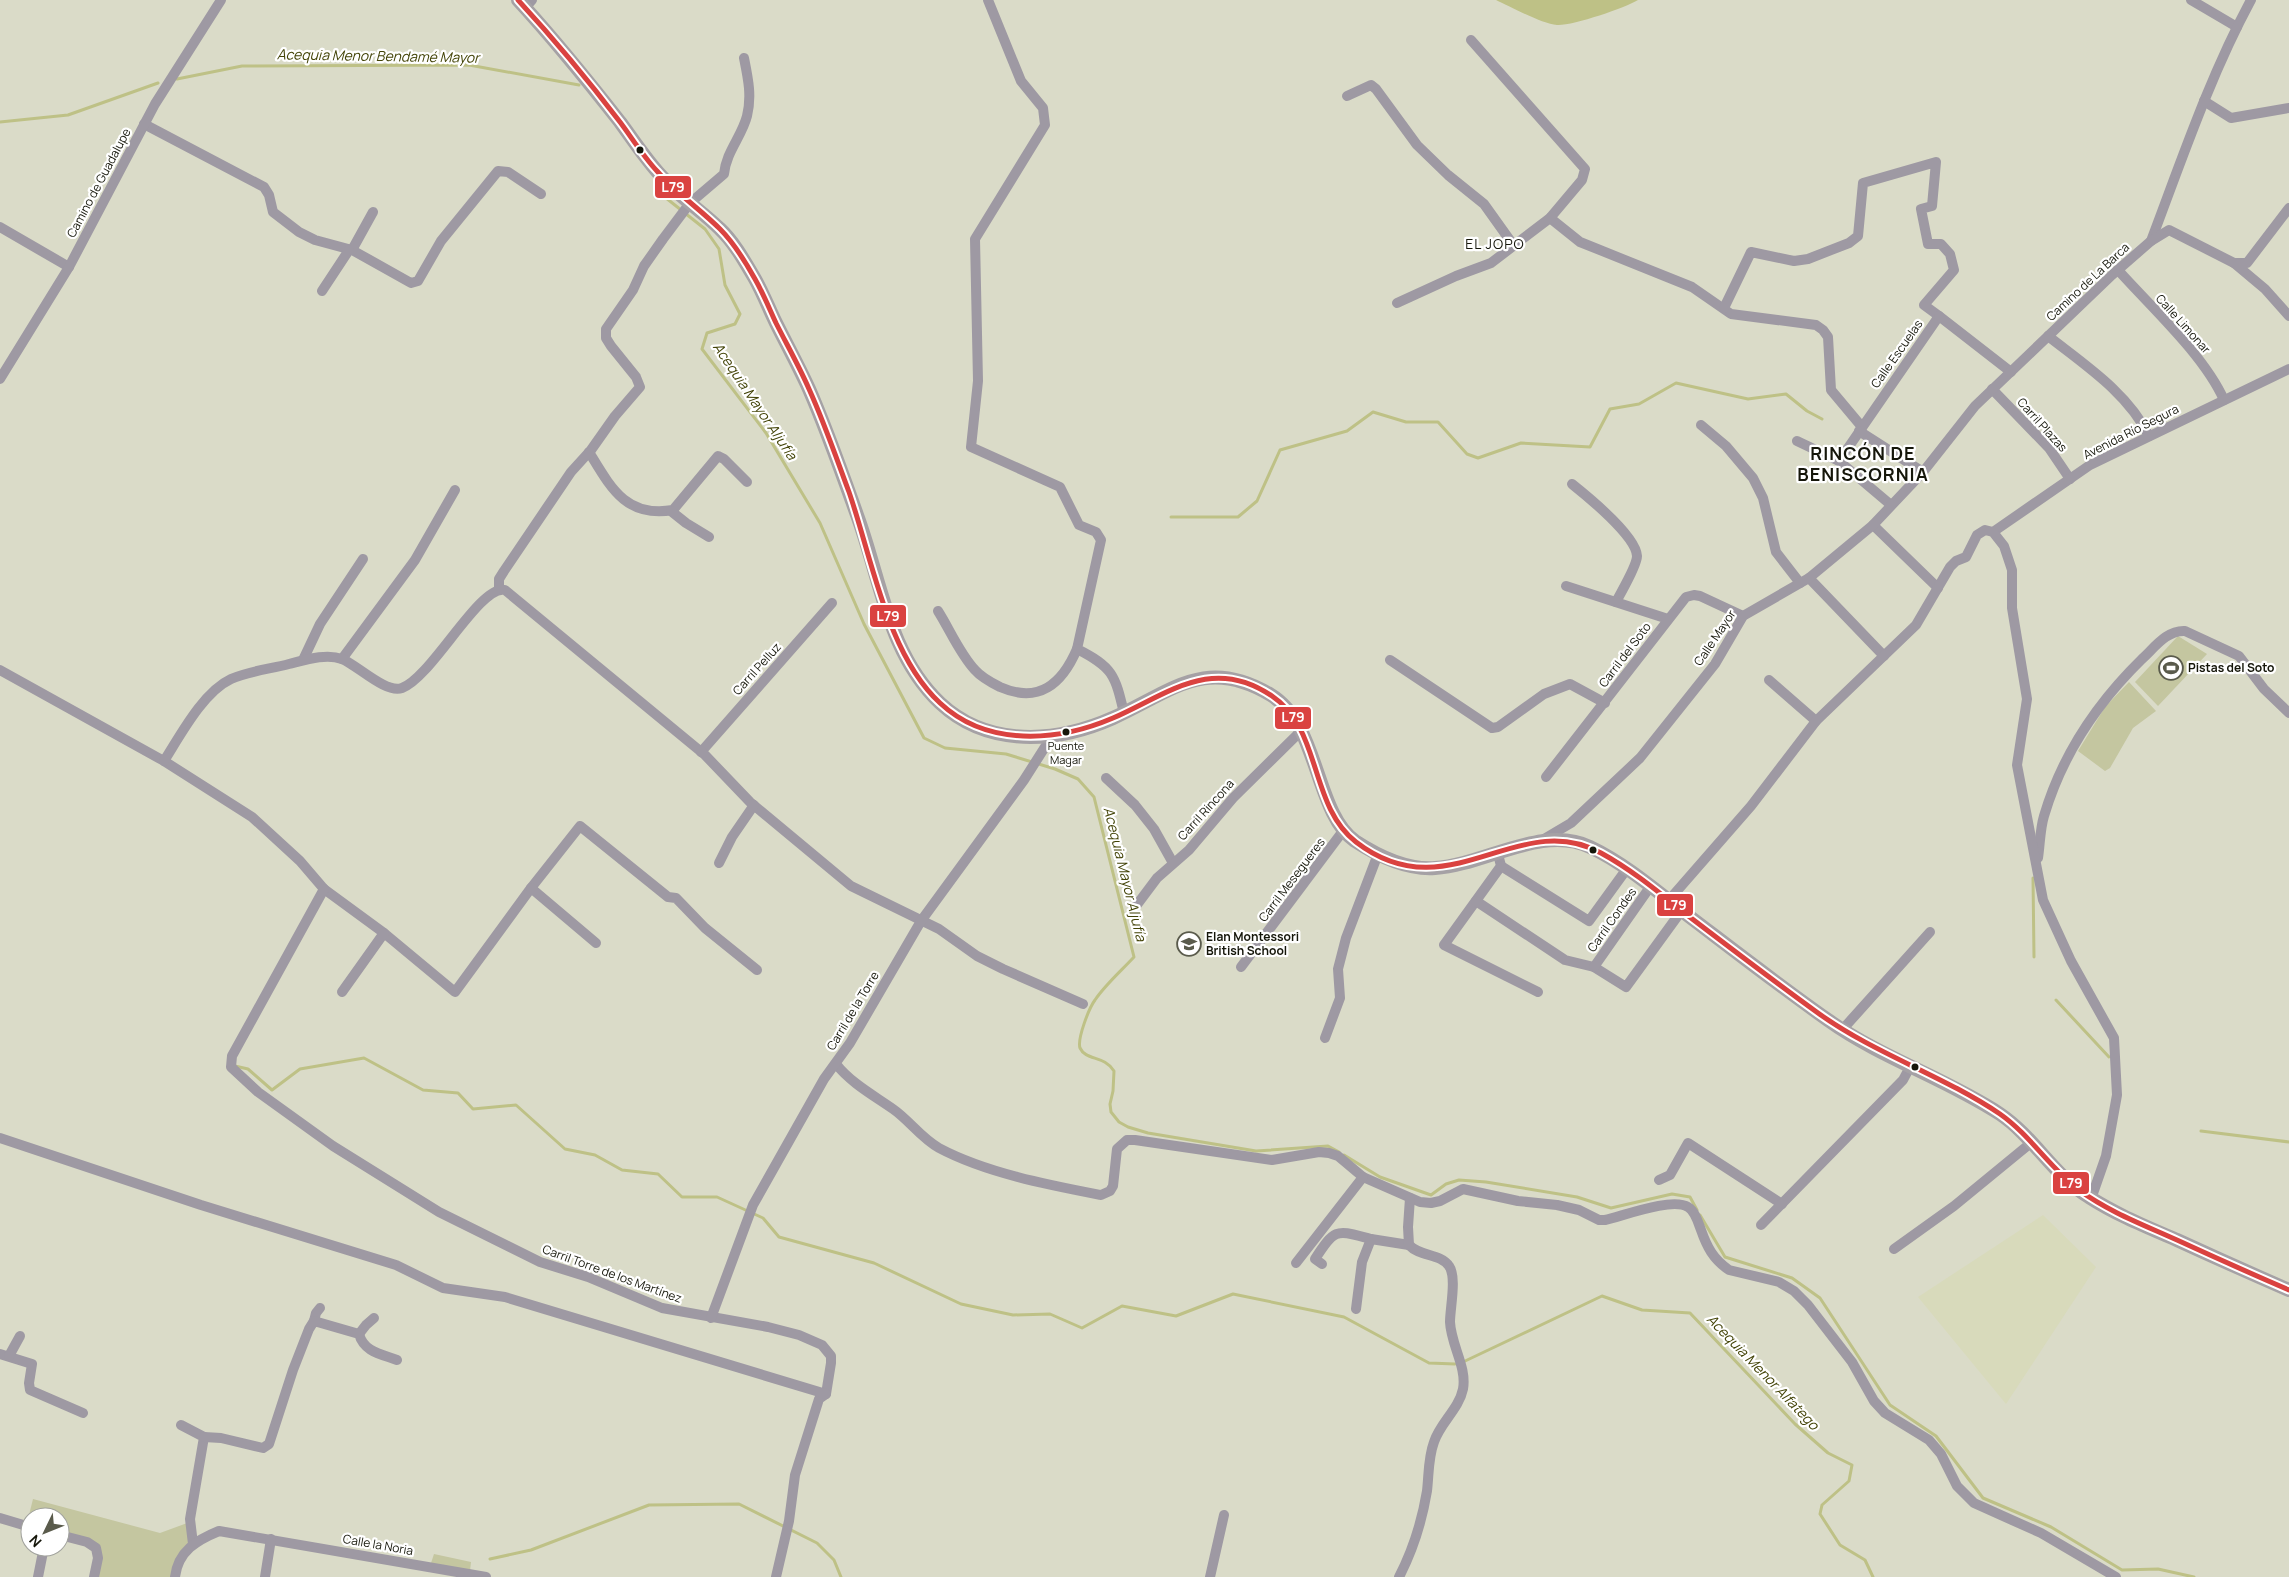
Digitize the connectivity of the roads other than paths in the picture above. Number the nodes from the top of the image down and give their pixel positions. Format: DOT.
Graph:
graph roads {
  1 [pos="221,0"];
  2 [pos="988,0"];
  3 [pos="2191,0"];
  4 [pos="2251,0"];
  5 [pos="525,3"];
  6 [pos="2237,27"];
  7 [pos="1471,40"];
  8 [pos="744,58"];
  9 [pos="1347,96"];
  10 [pos="2204,101"];
  11 [pos="2289,108"];
  12 [pos="144,124"];
  13 [pos="541,194"];
  14 [pos="2289,208"];
  15 [pos="686,209"];
  16 [pos="373,212"];
  17 [pos="1550,218"];
  18 [pos="0,227"];
  19 [pos="2151,241"];
  20 [pos="1514,246"];
  21 [pos="351,250"];
  22 [pos="2234,263"];
  23 [pos="69,267"];
  24 [pos="2118,270"];
  25 [pos="322,291"];
  26 [pos="1397,303"];
  27 [pos="1724,308"];
  28 [pos="1939,316"];
  29 [pos="2289,316"];
  30 [pos="2048,336"];
  31 [pos="2289,369"];
  32 [pos="2011,372"];
  33 [pos="0,379"];
  34 [pos="1992,389"];
  35 [pos="2224,400"];
  36 [pos="1701,425"];
  37 [pos="1860,429"];
  38 [pos="2149,436"];
  39 [pos="1798,441"];
  40 [pos="589,452"];
  41 [pos="1838,461"];
  42 [pos="1923,472"];
  43 [pos="2070,479"];
  44 [pos="746,482"];
  45 [pos="1572,484"];
  46 [pos="455,490"];
  47 [pos="1891,505"];
  48 [pos="671,511"];
  49 [pos="1873,524"];
  50 [pos="1993,532"];
  51 [pos="709,537"];
  52 [pos="363,559"];
  53 [pos="1805,581"];
  54 [pos="1566,586"];
  55 [pos="1938,588"];
  56 [pos="499,590"];
  57 [pos="1616,602"];
  58 [pos="832,603"];
  59 [pos="938,611"];
  60 [pos="1743,616"];
  61 [pos="1668,618"];
  62 [pos="1077,649"];
  63 [pos="1884,656"];
  64 [pos="342,659"];
  65 [pos="303,660"];
  66 [pos="1390,660"];
  67 [pos="0,670"];
  68 [pos="1769,680"];
  69 [pos="1605,703"];
  70 [pos="1124,712"];
  71 [pos="2289,713"];
  72 [pos="1816,721"];
  73 [pos="1302,730"];
  74 [pos="1052,736"];
  75 [pos="701,752"];
  76 [pos="164,761"];
  77 [pos="1546,777"];
  78 [pos="1106,778"];
  79 [pos="754,805"];
  80 [pos="1571,823"];
  81 [pos="1343,831"];
  82 [pos="1534,844"];
  83 [pos="1588,846"];
  84 [pos="1378,854"];
  85 [pos="1499,860"];
  86 [pos="719,863"];
  87 [pos="1173,863"];
  88 [pos="2037,868"];
  89 [pos="1626,870"];
  90 [pos="1650,887"];
  91 [pos="531,888"];
  92 [pos="324,889"];
  93 [pos="1669,900"];
  94 [pos="1476,901"];
  95 [pos="1133,910"];
  96 [pos="1682,910"];
  97 [pos="922,921"];
  98 [pos="1930,932"];
  99 [pos="384,933"];
  100 [pos="596,943"];
  101 [pos="1242,967"];
  102 [pos="1594,967"];
  103 [pos="757,970"];
  104 [pos="342,992"];
  105 [pos="1538,992"];
  106 [pos="1083,1004"];
  107 [pos="1842,1030"];
  108 [pos="1324,1038"];
  109 [pos="836,1064"];
  110 [pos="1911,1065"];
  111 [pos="0,1138"];
  112 [pos="2032,1142"];
  113 [pos="1363,1177"];
  114 [pos="1659,1180"];
  115 [pos="1410,1198"];
  116 [pos="2092,1199"];
  117 [pos="1782,1204"];
  118 [pos="1761,1225"];
  119 [pos="1371,1239"];
  120 [pos="1410,1245"];
  121 [pos="1894,1249"];
  122 [pos="1296,1263"];
  123 [pos="1322,1264"];
  124 [pos="2289,1290"];
  125 [pos="320,1308"];
  126 [pos="1356,1309"];
  127 [pos="374,1318"];
  128 [pos="712,1318"];
  129 [pos="314,1321"];
  130 [pos="359,1334"];
  131 [pos="20,1336"];
  132 [pos="5,1355"];
  133 [pos="396,1360"];
  134 [pos="826,1394"];
  135 [pos="83,1413"];
  136 [pos="181,1425"];
  137 [pos="204,1437"];
  138 [pos="1224,1515"];
  139 [pos="0,1518"];
  140 [pos="20,1523"];
  141 [pos="70,1538"];
  142 [pos="271,1539"];
  143 [pos="193,1544"];
  144 [pos="42,1557"];
  145 [pos="38,1577"];
  146 [pos="94,1577"];
  147 [pos="175,1577"];
  148 [pos="265,1577"];
  149 [pos="483,1577"];
  150 [pos="776,1577"];
  151 [pos="1210,1577"];
  152 [pos="1399,1577"];
  153 [pos="2116,1577"];
  1 -- 12 [label="street, Camino de Guadalupe"];
  2 -- 62 [label="street"];
  3 -- 6 [label="street"];
  4 -- 6 [label="street"];
  5 -- 15 [label="main road"];
  6 -- 10 [label="street"];
  7 -- 17 [label="street"];
  8 -- 15 [label="street"];
  9 -- 20 [label="street"];
  10 -- 11 [label="street"];
  10 -- 19 [label="street"];
  12 -- 21 [label="street"];
  12 -- 23 [label="street, Camino de Guadalupe"];
  13 -- 21 [label="street"];
  14 -- 22 [label="street"];
  15 -- 40 [label="street"];
  15 -- 74 [label="main road"];
  16 -- 21 [label="street"];
  17 -- 20 [label="street"];
  17 -- 27 [label="street"];
  18 -- 23 [label="street"];
  19 -- 22 [label="street, Camino de La Barca"];
  19 -- 24 [label="street, Camino de La Barca"];
  20 -- 26 [label="street"];
  21 -- 25 [label="street"];
  22 -- 29 [label="street"];
  23 -- 33 [label="street, Camino de Guadalupe"];
  24 -- 30 [label="street, Camino de La Barca"];
  24 -- 35 [label="street, Calle Limonar"];
  27 -- 28 [label="street, Calle Escuelas"];
  27 -- 37 [label="street"];
  28 -- 32 [label="street"];
  28 -- 37 [label="street, Calle Escuelas"];
  30 -- 32 [label="street, Camino de La Barca"];
  30 -- 38 [label="street"];
  31 -- 35 [label="street, Avenida Río Segura"];
  32 -- 34 [label="street, Camino de La Barca"];
  34 -- 42 [label="street, Camino de La Barca"];
  34 -- 43 [label="street, Carril Plazas"];
  35 -- 38 [label="street, Avenida Río Segura"];
  36 -- 53 [label="street"];
  37 -- 41 [label="street, Calle Escuelas"];
  37 -- 42 [label="street"];
  38 -- 43 [label="street, Avenida Río Segura"];
  39 -- 41 [label="street"];
  40 -- 48 [label="street"];
  40 -- 56 [label="street"];
  41 -- 47 [label="street"];
  42 -- 47 [label="street, Calle Mayor"];
  43 -- 50 [label="street, Avenida Río Segura"];
  44 -- 48 [label="street"];
  45 -- 57 [label="street"];
  46 -- 64 [label="street"];
  47 -- 49 [label="street, Calle Mayor"];
  48 -- 51 [label="street"];
  49 -- 53 [label="street, Calle Mayor"];
  49 -- 55 [label="street"];
  50 -- 55 [label="street, Avenida Río Segura"];
  50 -- 88 [label="street"];
  52 -- 65 [label="street"];
  53 -- 60 [label="street, Calle Mayor"];
  53 -- 63 [label="street"];
  54 -- 57 [label="street"];
  55 -- 63 [label="street"];
  56 -- 64 [label="street"];
  56 -- 75 [label="street"];
  57 -- 61 [label="street"];
  58 -- 75 [label="street, Carril Pelluz"];
  59 -- 62 [label="street"];
  60 -- 61 [label="street, Carril del Soto"];
  60 -- 80 [label="street, Calle Mayor"];
  61 -- 69 [label="street, Carril del Soto"];
  62 -- 70 [label="street"];
  63 -- 72 [label="street"];
  64 -- 65 [label="street"];
  65 -- 76 [label="street"];
  66 -- 69 [label="street"];
  67 -- 76 [label="street"];
  68 -- 72 [label="street"];
  69 -- 77 [label="street, Carril del Soto"];
  70 -- 73 [label="main road"];
  70 -- 74 [label="main road"];
  71 -- 88 [label="street"];
  72 -- 93 [label="street"];
  73 -- 81 [label="main road"];
  73 -- 87 [label="street, Carril Rincona"];
  74 -- 97 [label="street, Carril de la Torre"];
  75 -- 79 [label="street"];
  76 -- 92 [label="street"];
  78 -- 87 [label="street"];
  79 -- 86 [label="street"];
  79 -- 97 [label="street"];
  80 -- 82 [label="street, Calle Mayor"];
  80 -- 83 [label="street"];
  81 -- 84 [label="main road"];
  81 -- 101 [label="street, Carril Mesegueres"];
  82 -- 83 [label="main road"];
  82 -- 85 [label="main road"];
  83 -- 89 [label="main road"];
  84 -- 85 [label="main road"];
  84 -- 108 [label="street"];
  85 -- 89 [label="street"];
  85 -- 94 [label="street"];
  87 -- 95 [label="street, Carril Rincona"];
  88 -- 116 [label="street"];
  89 -- 90 [label="main road"];
  90 -- 93 [label="main road"];
  90 -- 102 [label="street, Carril Condes"];
  91 -- 99 [label="street"];
  91 -- 100 [label="street"];
  91 -- 103 [label="street"];
  92 -- 99 [label="street"];
  92 -- 128 [label="street, Carril Torre de los Martínez"];
  93 -- 96 [label="main road"];
  94 -- 102 [label="street"];
  94 -- 105 [label="street"];
  96 -- 102 [label="street"];
  96 -- 107 [label="main road"];
  97 -- 106 [label="street"];
  97 -- 109 [label="street, Carril de la Torre"];
  98 -- 107 [label="street"];
  99 -- 104 [label="street"];
  107 -- 110 [label="main road"];
  109 -- 113 [label="street"];
  109 -- 128 [label="street, Carril de la Torre"];
  110 -- 112 [label="main road"];
  110 -- 117 [label="street"];
  111 -- 134 [label="street"];
  112 -- 116 [label="main road"];
  112 -- 121 [label="street"];
  113 -- 115 [label="street"];
  113 -- 122 [label="street"];
  114 -- 117 [label="street"];
  115 -- 120 [label="street"];
  115 -- 153 [label="street"];
  116 -- 124 [label="main road"];
  117 -- 118 [label="street"];
  119 -- 120 [label="street"];
  119 -- 123 [label="street"];
  119 -- 126 [label="street"];
  120 -- 152 [label="street"];
  125 -- 129 [label="street"];
  127 -- 130 [label="street"];
  128 -- 134 [label="street, Carril Torre de los Martínez"];
  129 -- 130 [label="street"];
  129 -- 137 [label="street"];
  130 -- 133 [label="street"];
  131 -- 132 [label="street"];
  132 -- 135 [label="street"];
  134 -- 150 [label="street, Carril Torre de los Martínez"];
  136 -- 137 [label="street"];
  137 -- 143 [label="street"];
  138 -- 151 [label="street"];
  139 -- 140 [label="street"];
  141 -- 146 [label="street"];
  142 -- 143 [label="street, Calle la Noria"];
  142 -- 148 [label="street"];
  142 -- 149 [label="street, Calle la Noria"];
  143 -- 147 [label="street"];
  144 -- 145 [label="street"];
}
